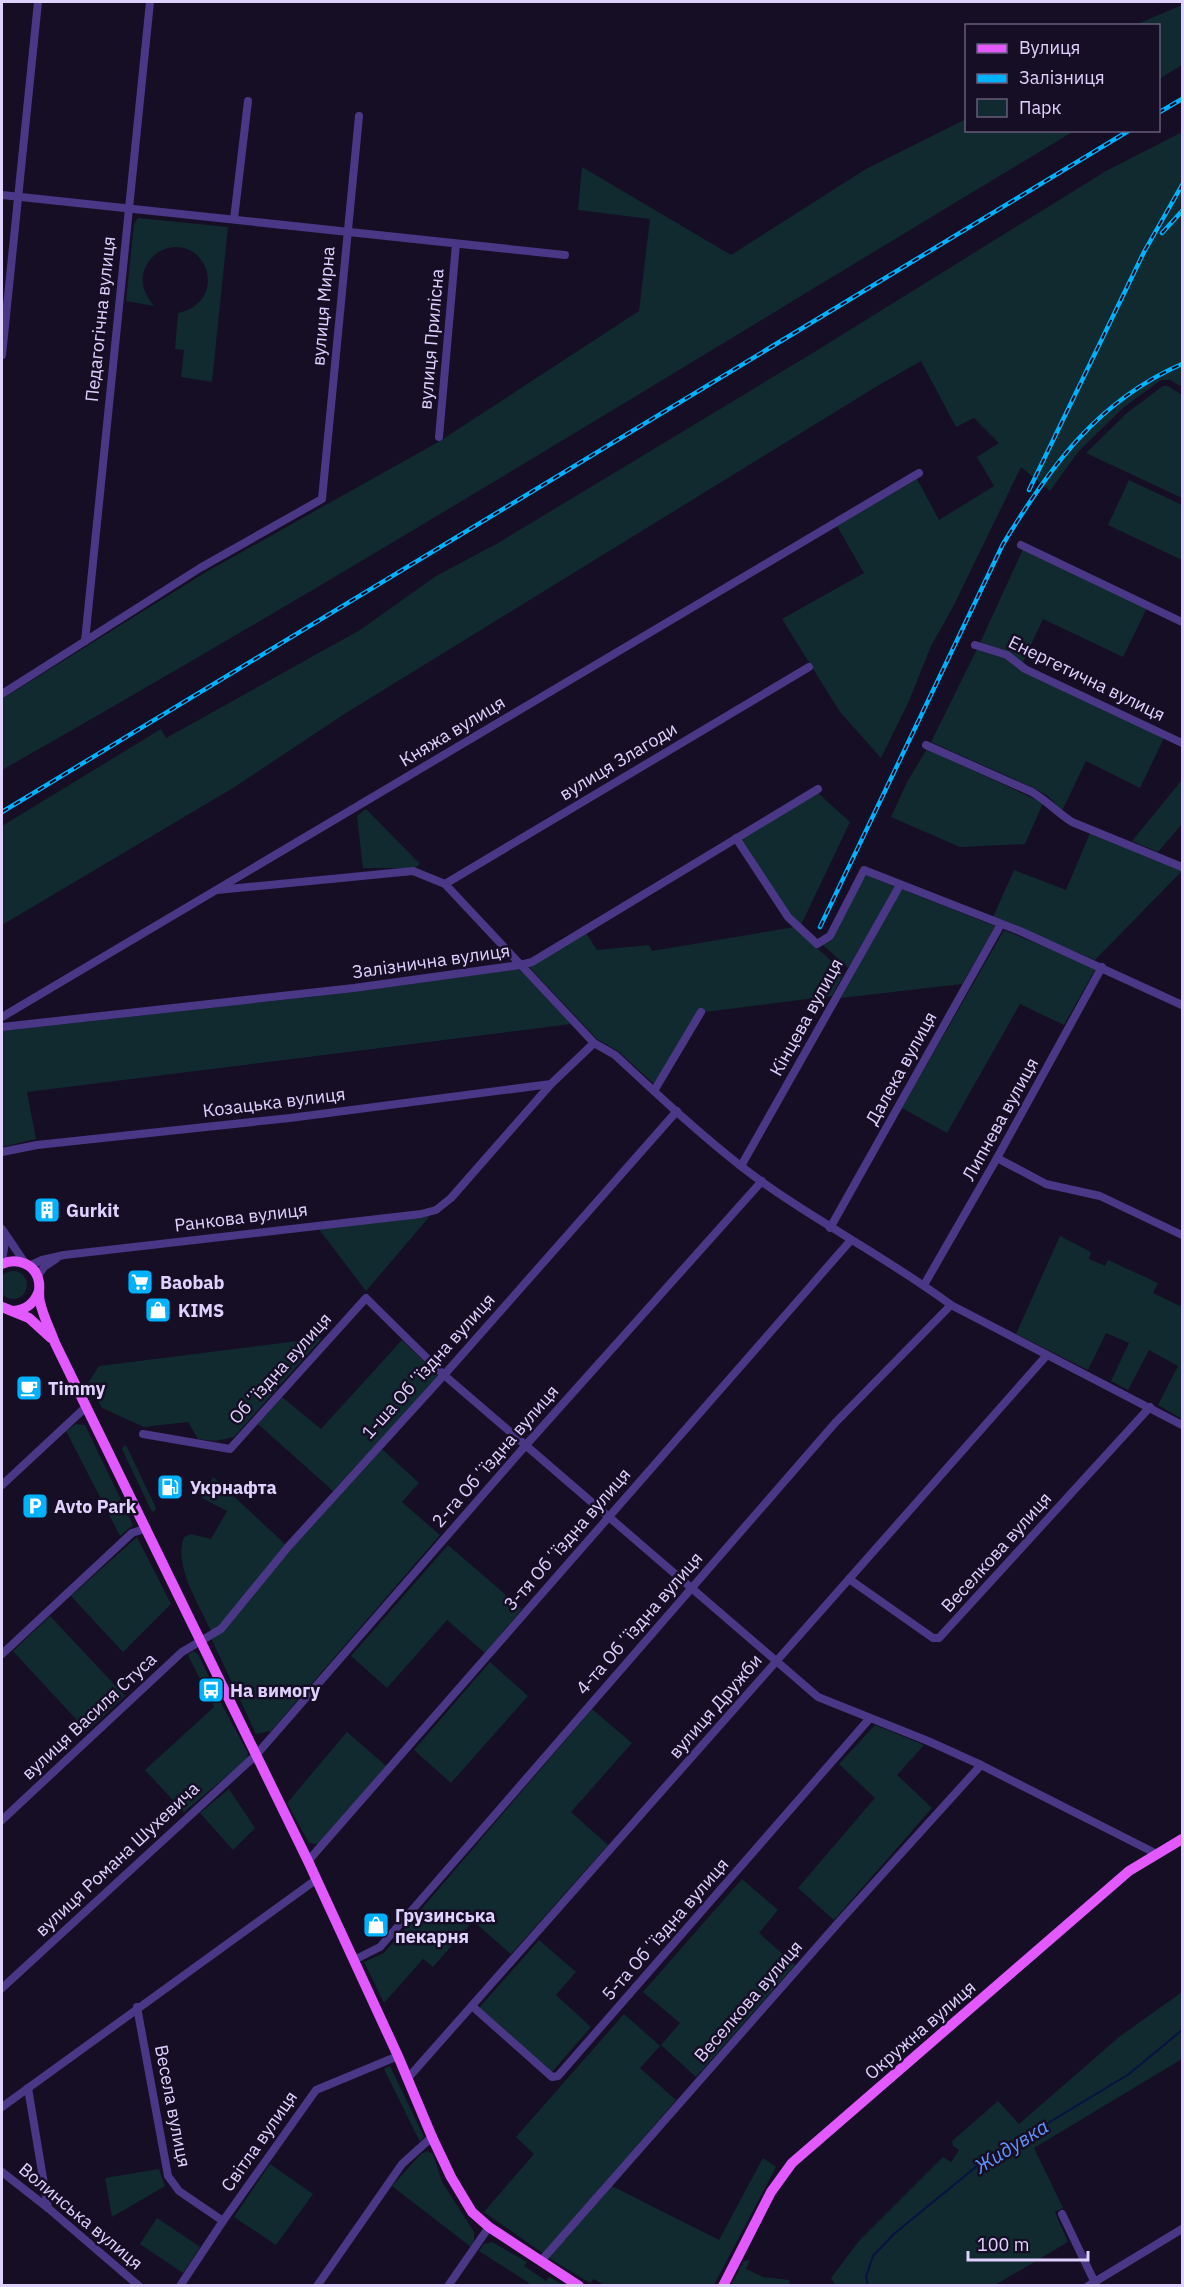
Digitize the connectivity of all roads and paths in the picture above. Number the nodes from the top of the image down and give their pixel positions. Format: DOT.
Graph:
graph roads {
  1 [pos="38,2"];
  2 [pos="150,2"];
  3 [pos="248,101"];
  4 [pos="359,116"];
  5 [pos="2,195"];
  6 [pos="18,197"];
  7 [pos="129,208"];
  8 [pos="234,219"];
  9 [pos="347,232"];
  10 [pos="456,244"];
  11 [pos="565,255"];
  12 [pos="2,355"];
  13 [pos="439,437"];
  14 [pos="919,472"];
  15 [pos="1021,545"];
  16 [pos="1182,622"];
  17 [pos="85,641"];
  18 [pos="975,645"];
  19 [pos="809,667"];
  20 [pos="2,694"];
  21 [pos="1182,743"];
  22 [pos="926,745"];
  23 [pos="818,789"];
  24 [pos="736,838"];
  25 [pos="1182,867"];
  26 [pos="445,884"];
  27 [pos="900,885"];
  28 [pos="217,890"];
  29 [pos="1001,924"];
  30 [pos="520,965"];
  31 [pos="1102,967"];
  32 [pos="1182,1005"];
  33 [pos="700,1012"];
  34 [pos="2,1017"];
  35 [pos="2,1027"];
  36 [pos="594,1043"];
  37 [pos="551,1084"];
  38 [pos="654,1091"];
  39 [pos="677,1111"];
  40 [pos="2,1152"];
  41 [pos="997,1158"];
  42 [pos="741,1166"];
  43 [pos="762,1181"];
  44 [pos="830,1228"];
  45 [pos="4,1233"];
  46 [pos="1182,1235"];
  47 [pos="851,1240"];
  48 [pos="64,1255"];
  49 [pos="2,1262"];
  50 [pos="27,1264"];
  51 [pos="37,1277"];
  52 [pos="924,1285"];
  53 [pos="39,1290"];
  54 [pos="951,1305"];
  55 [pos="7,1309"];
  56 [pos="55,1343"];
  57 [pos="1047,1355"];
  58 [pos="444,1376"];
  59 [pos="87,1406"];
  60 [pos="1150,1407"];
  61 [pos="1182,1425"];
  62 [pos="143,1434"];
  63 [pos="525,1445"];
  64 [pos="2,1485"];
  65 [pos="607,1517"];
  66 [pos="147,1528"];
  67 [pos="849,1579"];
  68 [pos="692,1587"];
  69 [pos="201,1640"];
  70 [pos="2,1654"];
  71 [pos="776,1662"];
  72 [pos="870,1718"];
  73 [pos="256,1755"];
  74 [pos="981,1765"];
  75 [pos="2,1820"];
  76 [pos="1182,1839"];
  77 [pos="1156,1854"];
  78 [pos="308,1861"];
  79 [pos="317,1879"];
  80 [pos="354,1960"];
  81 [pos="2,1988"];
  82 [pos="472,2006"];
  83 [pos="137,2007"];
  84 [pos="398,2056"];
  85 [pos="408,2078"];
  86 [pos="28,2088"];
  87 [pos="2,2107"];
  88 [pos="432,2138"];
  89 [pos="2,2172"];
  90 [pos="48,2208"];
  91 [pos="1062,2214"];
  92 [pos="223,2221"];
  93 [pos="489,2227"];
  94 [pos="1182,2229"];
  95 [pos="542,2261"];
  96 [pos="1093,2284"];
  97 [pos="140,2286"];
  98 [pos="180,2286"];
  99 [pos="316,2286"];
  100 [pos="448,2286"];
  101 [pos="579,2286"];
  102 [pos="723,2286"];
  1 -- 6 [label="street"];
  2 -- 7 [label="street, Педагогічна вулиця"];
  3 -- 8 [label="street"];
  4 -- 9 [label="street, вулиця Мирна"];
  5 -- 6 [label="street"];
  6 -- 7 [label="street"];
  6 -- 12 [label="street"];
  7 -- 8 [label="street"];
  7 -- 17 [label="street, Педагогічна вулиця"];
  8 -- 9 [label="street"];
  9 -- 10 [label="street"];
  9 -- 17 [label="street, вулиця Мирна"];
  10 -- 11 [label="street"];
  10 -- 13 [label="street, вулиця Прилісна"];
  14 -- 28 [label="street, Княжа вулиця"];
  15 -- 16 [label="street"];
  17 -- 20 [label="street"];
  18 -- 21 [label="street, Енергетична вулиця"];
  19 -- 26 [label="street, вулиця Злагоди"];
  22 -- 25 [label="street"];
  23 -- 24 [label="street, Залізнична вулиця"];
  24 -- 27 [label="street"];
  24 -- 30 [label="street, Залізнична вулиця"];
  26 -- 28 [label="street"];
  26 -- 30 [label="street"];
  27 -- 29 [label="street"];
  27 -- 42 [label="street, Кінцева вулиця"];
  28 -- 34 [label="street, Княжа вулиця"];
  29 -- 31 [label="street"];
  29 -- 44 [label="street, Далека вулиця"];
  30 -- 35 [label="street, Залізнична вулиця"];
  30 -- 36 [label="street"];
  31 -- 32 [label="street"];
  31 -- 41 [label="street, Липнева вулиця"];
  33 -- 38 [label="street"];
  36 -- 37 [label="street"];
  36 -- 38 [label="street"];
  37 -- 40 [label="street, Козацька вулиця"];
  37 -- 48 [label="street, Ранкова вулиця"];
  38 -- 39 [label="street"];
  39 -- 42 [label="street"];
  39 -- 58 [label="street, 1-ша Обʼїздна вулиця"];
  41 -- 46 [label="street"];
  41 -- 52 [label="street, Липнева вулиця"];
  42 -- 43 [label="street"];
  43 -- 44 [label="street"];
  43 -- 63 [label="street, 2-га Обʼїздна вулиця"];
  44 -- 47 [label="street"];
  45 -- 49 [label="street"];
  45 -- 50 [label="street"];
  47 -- 52 [label="street"];
  47 -- 65 [label="street, 3-тя Обʼїздна вулиця"];
  48 -- 50 [label="street, Ранкова вулиця"];
  48 -- 51 [label="street, Ранкова вулиця"];
  49 -- 50 [label="main road"];
  50 -- 51 [label="main road"];
  51 -- 53 [label="main road"];
  52 -- 54 [label="street"];
  53 -- 55 [label="main road"];
  53 -- 56 [label="main road"];
  54 -- 57 [label="street"];
  54 -- 68 [label="street, 4-та Обʼїздна вулиця"];
  55 -- 56 [label="main road"];
  56 -- 59 [label="main road"];
  57 -- 60 [label="street"];
  57 -- 67 [label="street, вулиця Дружби"];
  58 -- 62 [label="street, Обʼїздна вулиця"];
  58 -- 63 [label="street"];
  58 -- 69 [label="street, 1-ша Обʼїздна вулиця"];
  59 -- 64 [label="street"];
  59 -- 66 [label="main road"];
  60 -- 61 [label="street"];
  60 -- 67 [label="street, Веселкова вулиця"];
  63 -- 65 [label="street"];
  63 -- 73 [label="street, 2-га Обʼїздна вулиця"];
  65 -- 68 [label="street"];
  65 -- 78 [label="street, 3-тя Обʼїздна вулиця"];
  66 -- 69 [label="main road"];
  66 -- 70 [label="street"];
  67 -- 71 [label="street, вулиця Дружби"];
  68 -- 71 [label="street"];
  68 -- 80 [label="street, 4-та Обʼїздна вулиця"];
  69 -- 73 [label="main road"];
  69 -- 75 [label="street, вулиця Василя Стуса"];
  71 -- 72 [label="street"];
  71 -- 82 [label="street, вулиця Дружби"];
  72 -- 74 [label="street"];
  72 -- 82 [label="street, 5-та Обʼїздна вулиця"];
  73 -- 78 [label="main road"];
  73 -- 81 [label="street, вулиця Романа Шухевича"];
  74 -- 77 [label="street"];
  74 -- 95 [label="street, Веселкова вулиця"];
  76 -- 77 [label="main road, Окружна вулиця"];
  77 -- 102 [label="main road, Окружна вулиця"];
  78 -- 79 [label="main road"];
  79 -- 80 [label="main road"];
  79 -- 83 [label="street"];
  80 -- 84 [label="main road"];
  82 -- 85 [label="street, вулиця Дружби"];
  83 -- 86 [label="street"];
  83 -- 92 [label="street, Весела вулиця"];
  84 -- 85 [label="main road"];
  84 -- 92 [label="street, Світла вулиця"];
  85 -- 88 [label="main road"];
  86 -- 87 [label="street"];
  86 -- 90 [label="street"];
  88 -- 93 [label="main road"];
  88 -- 99 [label="street"];
  89 -- 90 [label="street, Волинська вулиця"];
  90 -- 97 [label="street, Волинська вулиця"];
  91 -- 96 [label="street"];
  92 -- 98 [label="street, Світла вулиця"];
  93 -- 95 [label="main road"];
  93 -- 100 [label="street"];
  94 -- 96 [label="street"];
  95 -- 101 [label="main road"];
}
